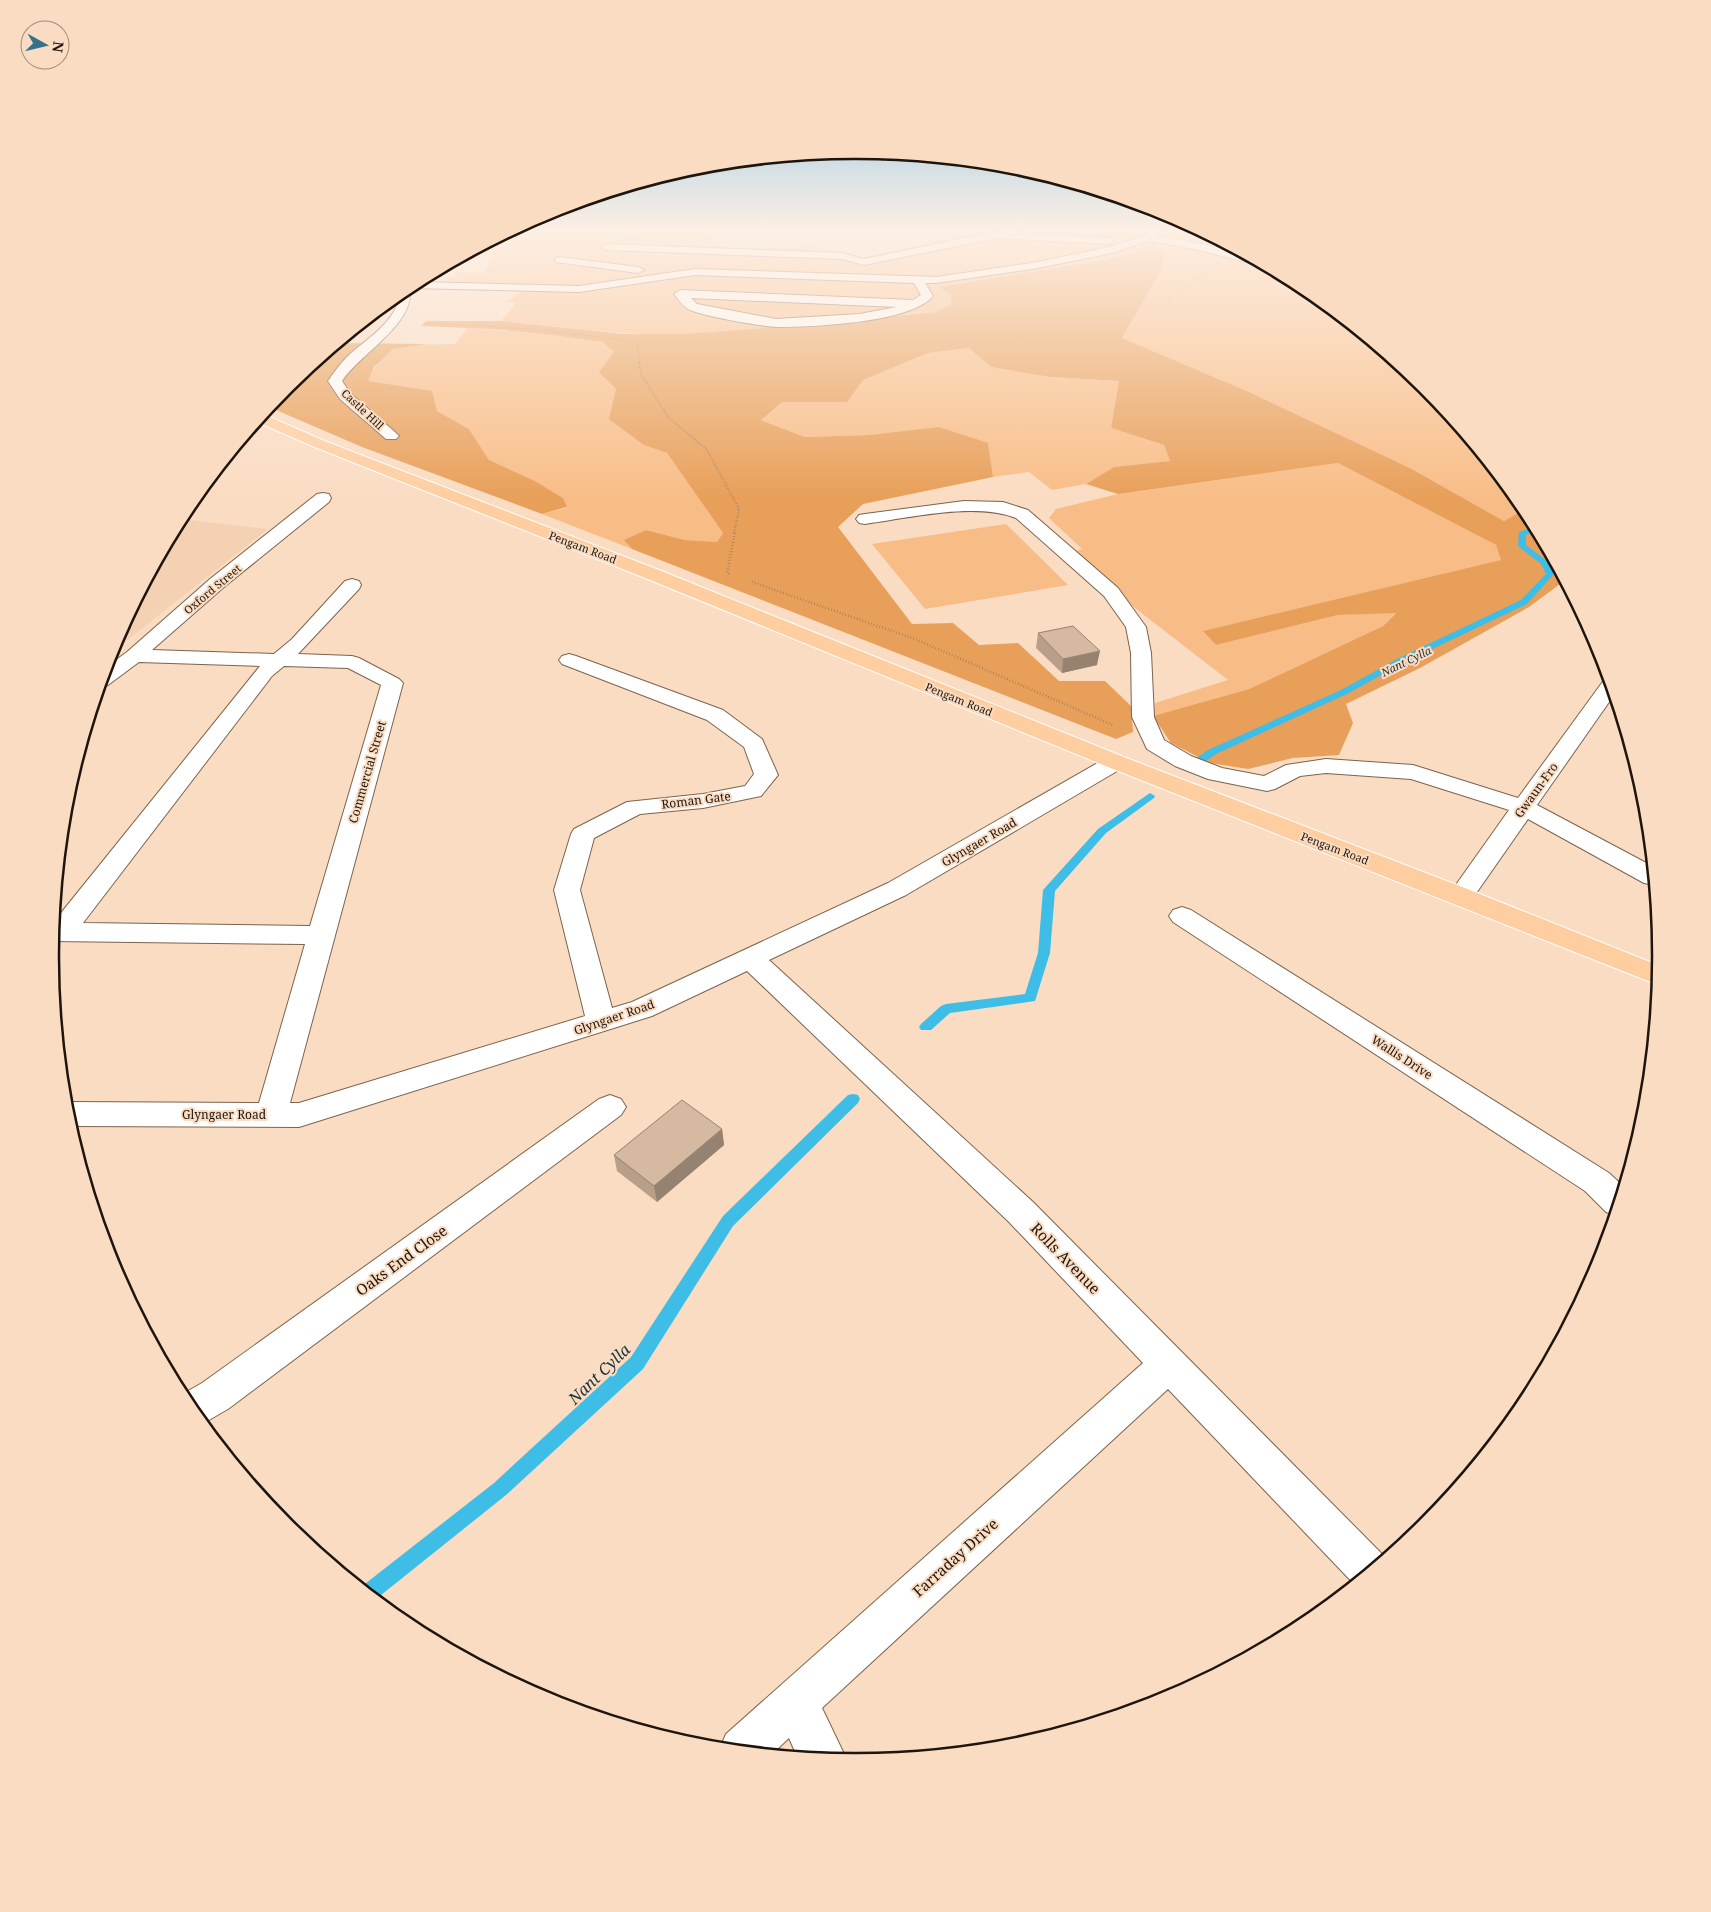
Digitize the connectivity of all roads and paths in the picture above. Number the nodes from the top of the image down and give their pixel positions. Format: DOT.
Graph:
graph roads {
  1 [pos="759,320"];
  2 [pos="821,320"];
  3 [pos="393,321"];
  4 [pos="266,421"];
  5 [pos="392,436"];
  6 [pos="323,498"];
  7 [pos="865,519"];
  8 [pos="737,576"];
  9 [pos="746,580"];
  10 [pos="352,585"];
  11 [pos="134,656"];
  12 [pos="279,658"];
  13 [pos="569,660"];
  14 [pos="111,674"];
  15 [pos="1606,690"];
  16 [pos="1128,767"];
  17 [pos="1524,808"];
  18 [pos="1648,874"];
  19 [pos="1461,896"];
  20 [pos="1182,916"];
  21 [pos="60,929"];
  22 [pos="59,932"];
  23 [pos="322,936"];
  24 [pos="750,958"];
  25 [pos="1652,973"];
  26 [pos="601,1022"];
  27 [pos="610,1107"];
  28 [pos="75,1114"];
  29 [pos="271,1114"];
  30 [pos="1614,1198"];
  31 [pos="1168,1364"];
  32 [pos="198,1406"];
  33 [pos="1366,1567"];
  34 [pos="795,1702"];
  35 [pos="747,1745"];
  36 [pos="821,1752"];
  1 -- 2 [label="street"];
  3 -- 5 [label="street, Castle Hill"];
  3 -- 8 [label="path"];
  4 -- 16 [label="main road, Pengam Road"];
  6 -- 11 [label="street, Oxford Street"];
  7 -- 17 [label="street"];
  9 -- 16 [label="path"];
  10 -- 12 [label="street"];
  11 -- 12 [label="street, Commercial Street"];
  11 -- 14 [label="street, Oxford Street"];
  12 -- 21 [label="street"];
  12 -- 23 [label="street, Commercial Street"];
  13 -- 26 [label="street, Roman Gate"];
  15 -- 17 [label="street, Gwaun-Fro"];
  16 -- 19 [label="main road, Pengam Road"];
  16 -- 24 [label="street, Glyngaer Road"];
  17 -- 18 [label="street"];
  17 -- 19 [label="street, Gwaun-Fro"];
  19 -- 25 [label="main road, Pengam Road"];
  20 -- 30 [label="street, Wallis Drive"];
  22 -- 23 [label="street"];
  23 -- 29 [label="street, Commercial Street"];
  24 -- 26 [label="street, Glyngaer Road"];
  24 -- 31 [label="street, Rolls Avenue"];
  26 -- 29 [label="street, Glyngaer Road"];
  27 -- 32 [label="street, Oaks End Close"];
  28 -- 29 [label="street, Glyngaer Road"];
  31 -- 33 [label="street, Rolls Avenue"];
  31 -- 34 [label="street, Farraday Drive"];
  34 -- 35 [label="street, Farraday Drive"];
  34 -- 36 [label="street"];
}
